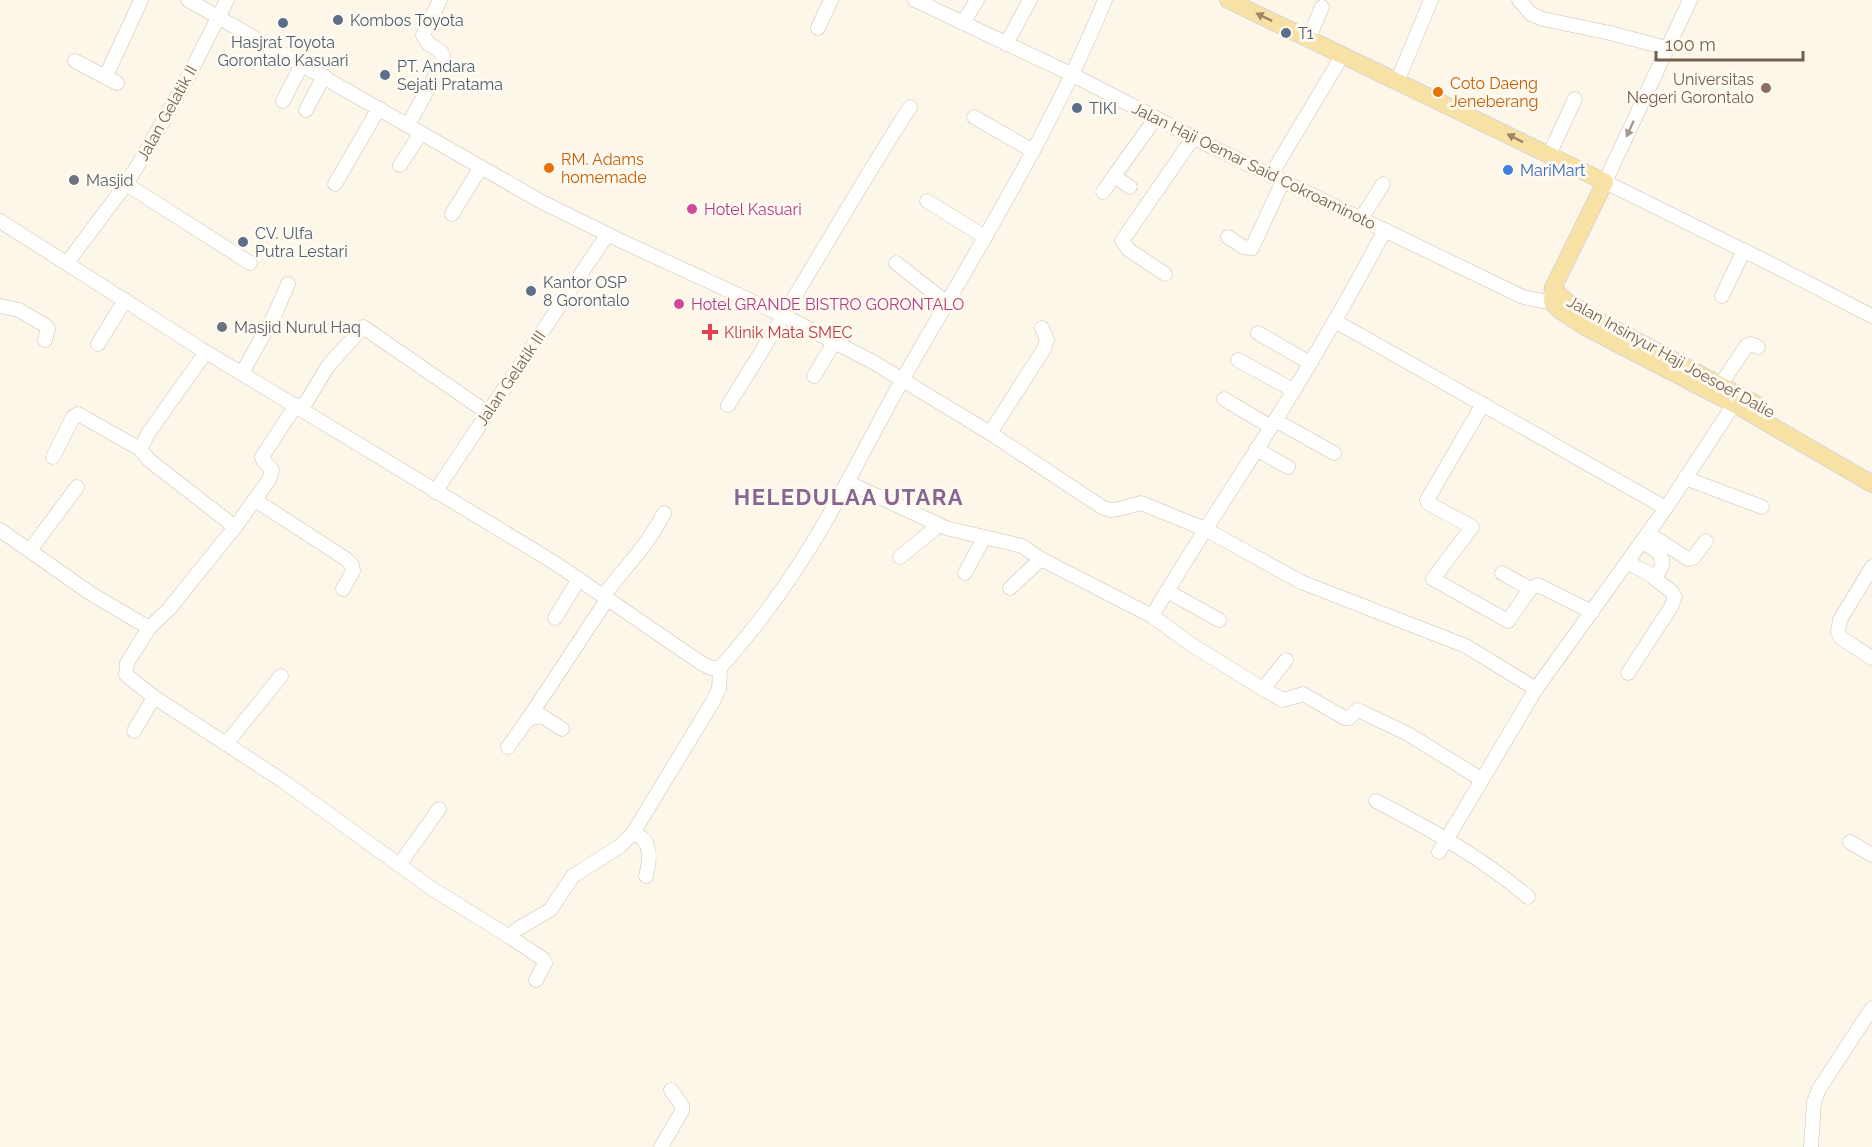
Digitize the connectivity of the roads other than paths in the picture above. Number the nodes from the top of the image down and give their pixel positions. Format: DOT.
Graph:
graph roads {
  1 [pos="141,0"];
  2 [pos="188,0"];
  3 [pos="227,0"];
  4 [pos="440,0"];
  5 [pos="831,0"];
  6 [pos="915,0"];
  7 [pos="977,0"];
  8 [pos="1030,0"];
  9 [pos="1105,0"];
  10 [pos="1228,0"];
  11 [pos="1431,0"];
  12 [pos="1519,0"];
  13 [pos="1690,0"];
  14 [pos="1322,8"];
  15 [pos="218,18"];
  16 [pos="963,23"];
  17 [pos="818,28"];
  18 [pos="1308,40"];
  19 [pos="1006,44"];
  20 [pos="1667,48"];
  21 [pos="1342,56"];
  22 [pos="75,61"];
  23 [pos="302,64"];
  24 [pos="1073,75"];
  25 [pos="324,76"];
  26 [pos="1397,82"];
  27 [pos="1575,99"];
  28 [pos="283,101"];
  29 [pos="910,107"];
  30 [pos="379,108"];
  31 [pos="306,110"];
  32 [pos="974,117"];
  33 [pos="1155,119"];
  34 [pos="408,125"];
  35 [pos="421,133"];
  36 [pos="1193,138"];
  37 [pos="1033,151"];
  38 [pos="1549,155"];
  39 [pos="400,165"];
  40 [pos="481,167"];
  41 [pos="1114,176"];
  42 [pos="1277,178"];
  43 [pos="1605,182"];
  44 [pos="126,184"];
  45 [pos="335,184"];
  46 [pos="1383,184"];
  47 [pos="1130,187"];
  48 [pos="1103,192"];
  49 [pos="927,201"];
  50 [pos="452,214"];
  51 [pos="1361,219"];
  52 [pos="0,221"];
  53 [pos="1385,230"];
  54 [pos="607,235"];
  55 [pos="985,237"];
  56 [pos="1228,237"];
  57 [pos="1744,250"];
  58 [pos="249,262"];
  59 [pos="67,263"];
  60 [pos="896,263"];
  61 [pos="1165,274"];
  62 [pos="288,285"];
  63 [pos="1722,296"];
  64 [pos="1557,297"];
  65 [pos="125,300"];
  66 [pos="947,303"];
  67 [pos="0,306"];
  68 [pos="782,315"];
  69 [pos="1872,316"];
  70 [pos="1335,321"];
  71 [pos="1042,328"];
  72 [pos="1258,333"];
  73 [pos="45,340"];
  74 [pos="835,340"];
  75 [pos="98,344"];
  76 [pos="1758,346"];
  77 [pos="206,352"];
  78 [pos="1239,360"];
  79 [pos="1310,363"];
  80 [pos="242,373"];
  81 [pos="814,376"];
  82 [pos="903,379"];
  83 [pos="1721,384"];
  84 [pos="1293,390"];
  85 [pos="1224,399"];
  86 [pos="1483,404"];
  87 [pos="1742,404"];
  88 [pos="728,405"];
  89 [pos="299,407"];
  90 [pos="488,413"];
  91 [pos="1273,423"];
  92 [pos="990,433"];
  93 [pos="140,449"];
  94 [pos="1256,449"];
  95 [pos="1334,453"];
  96 [pos="53,457"];
  97 [pos="1288,467"];
  98 [pos="1872,471"];
  99 [pos="1685,478"];
  100 [pos="847,482"];
  101 [pos="1872,484"];
  102 [pos="77,486"];
  103 [pos="435,492"];
  104 [pos="255,500"];
  105 [pos="1762,507"];
  106 [pos="1666,508"];
  107 [pos="664,513"];
  108 [pos="939,525"];
  109 [pos="235,527"];
  110 [pos="1205,529"];
  111 [pos="0,530"];
  112 [pos="1645,537"];
  113 [pos="984,538"];
  114 [pos="1706,541"];
  115 [pos="30,550"];
  116 [pos="900,557"];
  117 [pos="1041,559"];
  118 [pos="1627,562"];
  119 [pos="1872,567"];
  120 [pos="965,573"];
  121 [pos="1503,573"];
  122 [pos="1655,577"];
  123 [pos="579,579"];
  124 [pos="1011,588"];
  125 [pos="343,589"];
  126 [pos="1530,589"];
  127 [pos="1167,591"];
  128 [pos="606,596"];
  129 [pos="1592,612"];
  130 [pos="1152,616"];
  131 [pos="555,618"];
  132 [pos="1219,620"];
  133 [pos="149,628"];
  134 [pos="1872,657"];
  135 [pos="1286,660"];
  136 [pos="720,668"];
  137 [pos="1628,673"];
  138 [pos="280,676"];
  139 [pos="1263,689"];
  140 [pos="1536,689"];
  141 [pos="154,697"];
  142 [pos="528,719"];
  143 [pos="562,729"];
  144 [pos="134,731"];
  145 [pos="226,744"];
  146 [pos="508,747"];
  147 [pos="1481,779"];
  148 [pos="1376,801"];
  149 [pos="439,809"];
  150 [pos="633,832"];
  151 [pos="1447,838"];
  152 [pos="1850,842"];
  153 [pos="1438,852"];
  154 [pos="1872,855"];
  155 [pos="399,865"];
  156 [pos="646,876"];
  157 [pos="1528,897"];
  158 [pos="510,936"];
  159 [pos="540,973"];
  160 [pos="1872,1008"];
  161 [pos="671,1090"];
  162 [pos="661,1147"];
  163 [pos="1811,1147"];
  1 -- 22 [label="street"];
  2 -- 15 [label="street"];
  3 -- 15 [label="street, Jalan Gelatik II"];
  4 -- 34 [label="street"];
  5 -- 17 [label="street"];
  6 -- 16 [label="street, Jalan Haji Oemar Said Cokroaminoto"];
  7 -- 16 [label="street"];
  8 -- 19 [label="street"];
  9 -- 24 [label="street"];
  18 -- 10 [label="main road, one-way"];
  11 -- 26 [label="street"];
  12 -- 20 [label="street"];
  13 -- 20 [label="street"];
  14 -- 18 [label="street"];
  15 -- 23 [label="street"];
  15 -- 44 [label="street, Jalan Gelatik II"];
  16 -- 19 [label="street, Jalan Haji Oemar Said Cokroaminoto"];
  18 -- 21 [label="main road"];
  19 -- 24 [label="street, Jalan Haji Oemar Said Cokroaminoto"];
  20 -- 43 [label="street, one-way"];
  21 -- 26 [label="main road"];
  21 -- 42 [label="street"];
  23 -- 25 [label="street"];
  23 -- 28 [label="street"];
  24 -- 33 [label="street, Jalan Haji Oemar Said Cokroaminoto"];
  24 -- 37 [label="street"];
  25 -- 30 [label="street"];
  25 -- 31 [label="street"];
  38 -- 26 [label="main road, one-way"];
  27 -- 38 [label="street"];
  29 -- 68 [label="street"];
  30 -- 34 [label="street"];
  30 -- 45 [label="street"];
  32 -- 37 [label="street"];
  33 -- 36 [label="street, Jalan Haji Oemar Said Cokroaminoto"];
  33 -- 41 [label="street"];
  34 -- 35 [label="street"];
  35 -- 39 [label="street"];
  35 -- 40 [label="street"];
  36 -- 42 [label="street, Jalan Haji Oemar Said Cokroaminoto"];
  36 -- 61 [label="street"];
  37 -- 55 [label="street"];
  38 -- 43 [label="main road"];
  40 -- 50 [label="street"];
  40 -- 54 [label="street"];
  41 -- 47 [label="street"];
  41 -- 48 [label="street"];
  42 -- 51 [label="street, Jalan Haji Oemar Said Cokroaminoto"];
  42 -- 56 [label="street"];
  43 -- 57 [label="street"];
  43 -- 64 [label="main road"];
  44 -- 58 [label="street"];
  44 -- 59 [label="street, Jalan Gelatik II"];
  46 -- 51 [label="street"];
  49 -- 55 [label="street"];
  51 -- 53 [label="street, Jalan Haji Oemar Said Cokroaminoto"];
  52 -- 59 [label="street"];
  53 -- 64 [label="street, Jalan Haji Oemar Said Cokroaminoto"];
  53 -- 70 [label="street"];
  54 -- 68 [label="street"];
  54 -- 90 [label="street, Jalan Gelatik III"];
  55 -- 66 [label="street"];
  57 -- 63 [label="street"];
  57 -- 69 [label="street"];
  59 -- 65 [label="street"];
  60 -- 66 [label="street"];
  62 -- 80 [label="street"];
  64 -- 83 [label="main road, Jalan Insinyur Haji Joesoef Dalie"];
  64 -- 87 [label="main road, Jalan Insinyur Haji Joesoef Dalie"];
  65 -- 75 [label="street"];
  65 -- 77 [label="street"];
  66 -- 82 [label="street"];
  67 -- 73 [label="street"];
  68 -- 74 [label="street"];
  68 -- 88 [label="street"];
  70 -- 79 [label="street"];
  70 -- 86 [label="street"];
  71 -- 92 [label="street"];
  72 -- 79 [label="street"];
  74 -- 81 [label="street"];
  74 -- 82 [label="street"];
  76 -- 83 [label="street"];
  77 -- 80 [label="street"];
  77 -- 93 [label="street"];
  78 -- 84 [label="street"];
  79 -- 84 [label="street"];
  80 -- 89 [label="street"];
  82 -- 92 [label="street"];
  82 -- 100 [label="street"];
  83 -- 87 [label="main road, Jalan Insinyur Haji Joesoef Dalie"];
  84 -- 91 [label="street"];
  85 -- 91 [label="street"];
  86 -- 106 [label="street"];
  86 -- 126 [label="street"];
  87 -- 98 [label="main road, Jalan Insinyur Haji Joesoef Dalie"];
  87 -- 99 [label="street"];
  87 -- 101 [label="main road, Jalan Insinyur Haji Joesoef Dalie"];
  89 -- 90 [label="street"];
  89 -- 103 [label="street"];
  89 -- 104 [label="street"];
  90 -- 103 [label="street, Jalan Gelatik III"];
  91 -- 94 [label="street"];
  91 -- 95 [label="street"];
  92 -- 110 [label="street"];
  93 -- 96 [label="street"];
  93 -- 109 [label="street"];
  94 -- 97 [label="street"];
  94 -- 110 [label="street"];
  99 -- 105 [label="street"];
  99 -- 106 [label="street"];
  100 -- 108 [label="street"];
  100 -- 136 [label="street"];
  102 -- 115 [label="street"];
  103 -- 123 [label="street"];
  104 -- 109 [label="street"];
  104 -- 125 [label="street"];
  106 -- 112 [label="street"];
  107 -- 128 [label="street"];
  108 -- 113 [label="street"];
  108 -- 116 [label="street"];
  109 -- 133 [label="street"];
  110 -- 127 [label="street"];
  110 -- 140 [label="street"];
  111 -- 115 [label="street"];
  112 -- 114 [label="street"];
  112 -- 118 [label="street"];
  112 -- 122 [label="street"];
  113 -- 117 [label="street"];
  113 -- 120 [label="street"];
  115 -- 133 [label="street"];
  117 -- 124 [label="street"];
  117 -- 130 [label="street"];
  118 -- 122 [label="street"];
  118 -- 129 [label="street"];
  119 -- 134 [label="street"];
  121 -- 126 [label="street"];
  122 -- 137 [label="street"];
  123 -- 128 [label="street"];
  123 -- 131 [label="street"];
  126 -- 129 [label="street"];
  127 -- 130 [label="street"];
  127 -- 132 [label="street"];
  128 -- 136 [label="street"];
  128 -- 142 [label="street"];
  129 -- 140 [label="street"];
  130 -- 139 [label="street"];
  133 -- 141 [label="street"];
  135 -- 139 [label="street"];
  136 -- 150 [label="street"];
  138 -- 145 [label="street"];
  139 -- 147 [label="street"];
  140 -- 147 [label="street"];
  141 -- 144 [label="street"];
  141 -- 145 [label="street"];
  142 -- 143 [label="street"];
  142 -- 146 [label="street"];
  145 -- 155 [label="street"];
  147 -- 151 [label="street"];
  148 -- 151 [label="street"];
  149 -- 155 [label="street"];
  150 -- 156 [label="street"];
  150 -- 158 [label="street"];
  151 -- 153 [label="street"];
  151 -- 157 [label="street"];
  152 -- 154 [label="street"];
  155 -- 158 [label="street"];
  158 -- 159 [label="street"];
  160 -- 163 [label="street"];
  161 -- 162 [label="street"];
}
